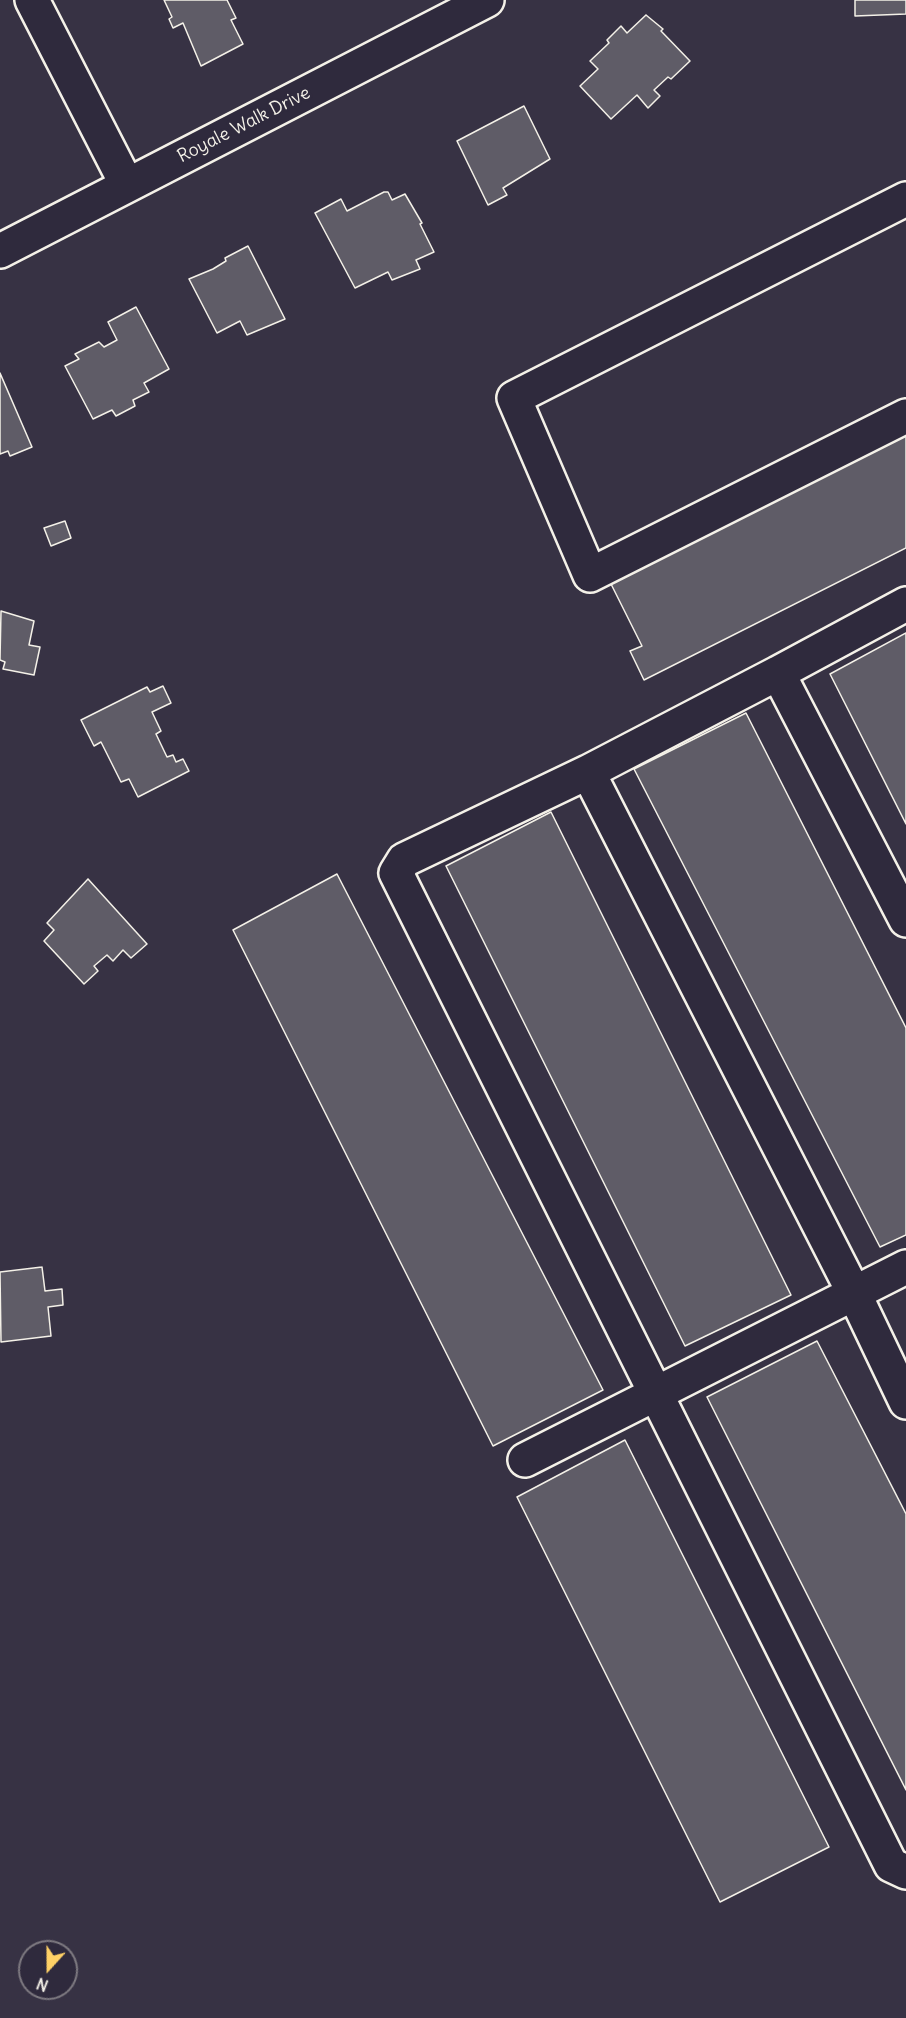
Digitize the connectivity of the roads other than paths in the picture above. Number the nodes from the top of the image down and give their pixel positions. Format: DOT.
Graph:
graph roads {
  1 [pos="32,0"];
  2 [pos="487,0"];
  3 [pos="127,184"];
  4 [pos="906,199"];
  5 [pos="0,251"];
  6 [pos="906,416"];
  7 [pos="906,604"];
  8 [pos="778,673"];
  9 [pos="588,772"];
  10 [pos="906,920"];
  11 [pos="906,1267"];
  12 [pos="854,1293"];
  13 [pos="656,1393"];
  14 [pos="906,1402"];
  15 [pos="525,1460"];
  16 [pos="906,1872"];
  1 -- 3 [label="street"];
  2 -- 3 [label="street, Royale Walk Drive"];
  3 -- 5 [label="street, Royale Walk Drive"];
  4 -- 6 [label="street"];
  7 -- 8 [label="street"];
  8 -- 9 [label="street"];
  8 -- 10 [label="street"];
  9 -- 12 [label="street"];
  9 -- 13 [label="street"];
  11 -- 12 [label="street"];
  12 -- 13 [label="street"];
  12 -- 14 [label="street"];
  13 -- 15 [label="street"];
  13 -- 16 [label="street"];
}
